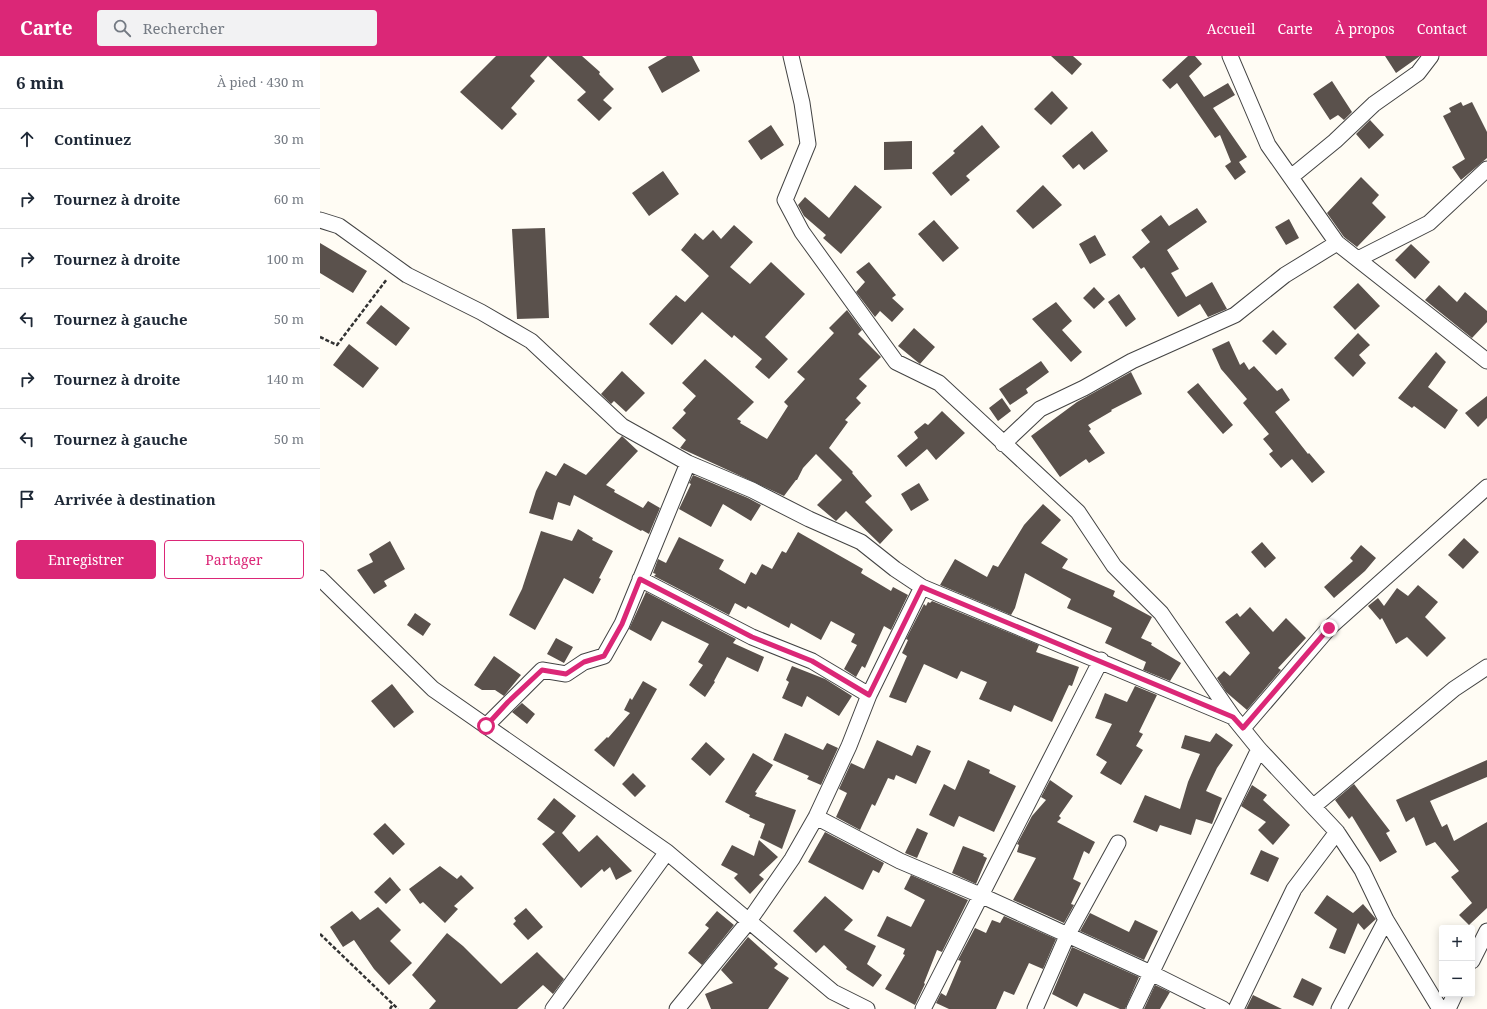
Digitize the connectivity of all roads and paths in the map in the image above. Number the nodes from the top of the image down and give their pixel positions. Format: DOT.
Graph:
graph roads {
  1 [pos="791,56"];
  2 [pos="1230,56"];
  3 [pos="1431,56"];
  4 [pos="1487,169"];
  5 [pos="1291,177"];
  6 [pos="320,220"];
  7 [pos="1337,243"];
  8 [pos="1358,259"];
  9 [pos="396,267"];
  10 [pos="320,337"];
  11 [pos="1487,361"];
  12 [pos="1003,444"];
  13 [pos="688,463"];
  14 [pos="1487,487"];
  15 [pos="320,578"];
  16 [pos="640,579"];
  17 [pos="922,587"];
  18 [pos="1101,660"];
  19 [pos="1487,666"];
  20 [pos="869,695"];
  21 [pos="1233,717"];
  22 [pos="486,726"];
  23 [pos="1243,728"];
  24 [pos="1259,749"];
  25 [pos="1314,806"];
  26 [pos="816,817"];
  27 [pos="1337,832"];
  28 [pos="1118,842"];
  29 [pos="667,852"];
  30 [pos="980,895"];
  31 [pos="749,920"];
  32 [pos="1386,920"];
  33 [pos="1487,931"];
  34 [pos="320,934"];
  35 [pos="1067,936"];
  36 [pos="1475,955"];
  37 [pos="1151,973"];
  38 [pos="1454,997"];
  39 [pos="394,1004"];
  40 [pos="390,1009"];
  41 [pos="398,1009"];
  42 [pos="553,1009"];
  43 [pos="677,1009"];
  44 [pos="867,1009"];
  45 [pos="923,1009"];
  46 [pos="1035,1009"];
  47 [pos="1134,1009"];
  48 [pos="1223,1009"];
  49 [pos="1236,1009"];
  50 [pos="1339,1009"];
  51 [pos="1440,1009"];
  52 [pos="1448,1009"];
  1 -- 12 [label="street"];
  2 -- 5 [label="street"];
  3 -- 5 [label="street"];
  4 -- 8 [label="street"];
  5 -- 7 [label="street"];
  6 -- 9 [label="street"];
  7 -- 8 [label="street"];
  7 -- 12 [label="street"];
  8 -- 11 [label="street"];
  9 -- 10 [label="path"];
  9 -- 13 [label="street"];
  12 -- 21 [label="street"];
  13 -- 16 [label="street"];
  13 -- 17 [label="street"];
  14 -- 23 [label="street"];
  15 -- 22 [label="street"];
  16 -- 20 [label="street"];
  16 -- 22 [label="street"];
  17 -- 18 [label="street"];
  17 -- 20 [label="street"];
  18 -- 21 [label="street"];
  18 -- 30 [label="street"];
  19 -- 25 [label="street"];
  20 -- 26 [label="street"];
  21 -- 23 [label="street"];
  22 -- 29 [label="street"];
  23 -- 24 [label="street"];
  24 -- 25 [label="street"];
  24 -- 37 [label="street"];
  25 -- 27 [label="street"];
  26 -- 30 [label="street"];
  26 -- 31 [label="street"];
  27 -- 32 [label="street"];
  27 -- 49 [label="street"];
  28 -- 35 [label="street"];
  29 -- 31 [label="street"];
  29 -- 42 [label="street"];
  30 -- 35 [label="street"];
  30 -- 45 [label="street"];
  31 -- 43 [label="street"];
  31 -- 44 [label="street"];
  32 -- 50 [label="street"];
  32 -- 51 [label="street"];
  33 -- 36 [label="street"];
  34 -- 39 [label="path"];
  35 -- 37 [label="street"];
  35 -- 46 [label="street"];
  37 -- 47 [label="street"];
  37 -- 48 [label="street"];
  38 -- 52 [label="street"];
  39 -- 40 [label="path"];
  39 -- 41 [label="path"];
}
